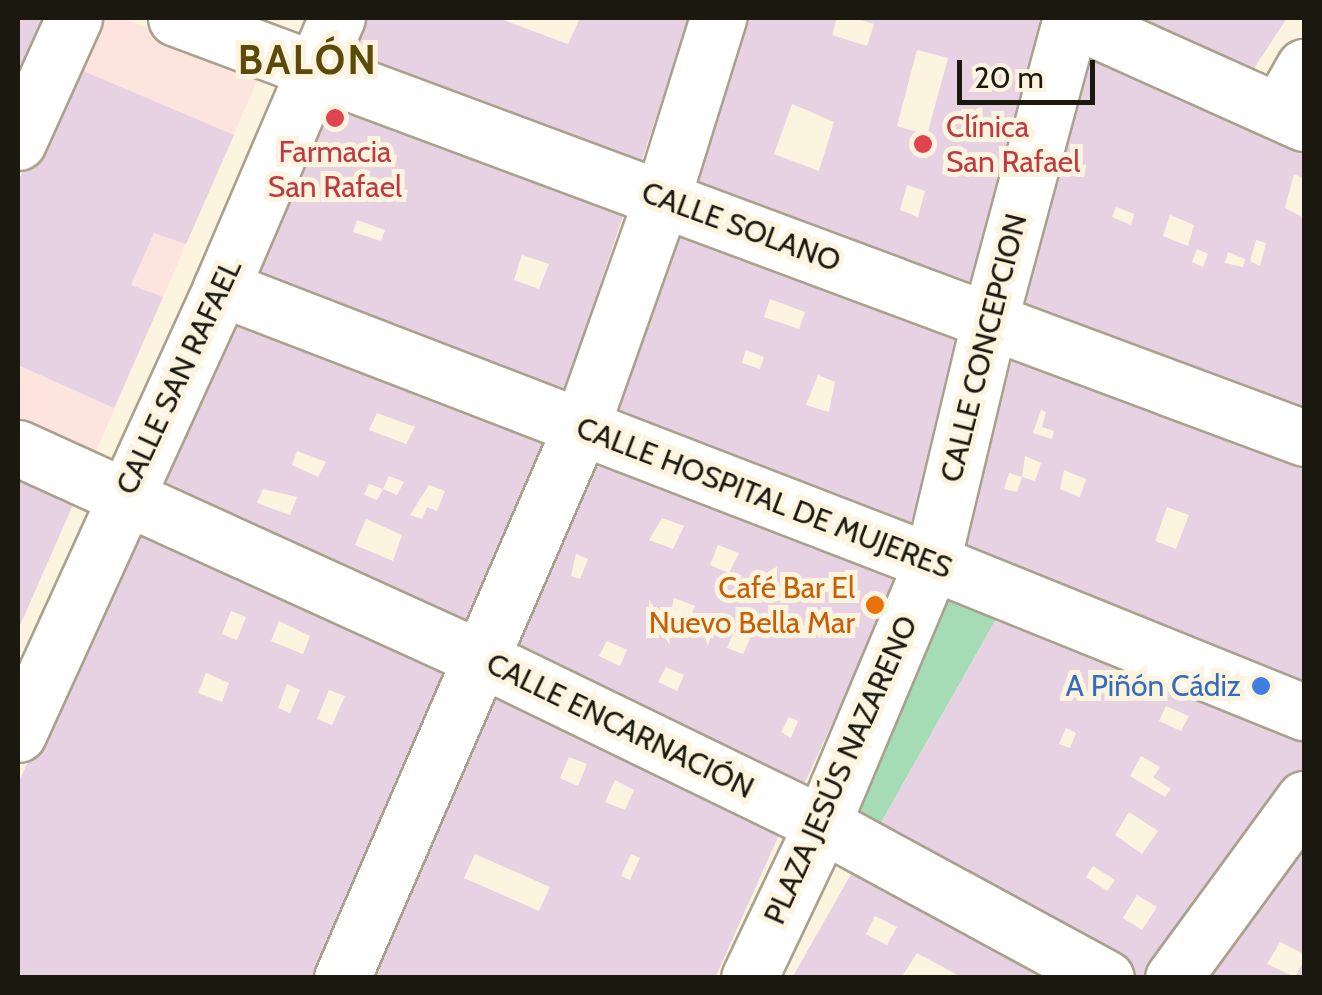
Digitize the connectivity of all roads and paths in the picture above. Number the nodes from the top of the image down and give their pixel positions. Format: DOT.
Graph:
graph roads {
  1 [pos="74,18"];
  2 [pos="176,18"];
  3 [pos="337,18"];
  4 [pos="718,18"];
  5 [pos="1070,18"];
  6 [pos="314,70"];
  7 [pos="1296,100"];
  8 [pos="18,142"];
  9 [pos="662,198"];
  10 [pos="221,288"];
  11 [pos="990,318"];
  12 [pos="582,428"];
  13 [pos="1304,438"];
  14 [pos="18,448"];
  15 [pos="124,496"];
  16 [pos="932,562"];
  17 [pos="480,658"];
  18 [pos="1304,712"];
  19 [pos="18,734"];
  20 [pos="1304,799"];
  21 [pos="822,824"];
  22 [pos="342,978"];
  23 [pos="749,978"];
  24 [pos="1106,978"];
  25 [pos="1173,978"];
  1 -- 8 [label="street"];
  2 -- 6 [label="street, CALLE SOLANO"];
  3 -- 6 [label="street, CALLE SAN RAFAEL"];
  4 -- 9 [label="street"];
  5 -- 7 [label="street"];
  5 -- 11 [label="street, CALLE CONCEPCION"];
  6 -- 9 [label="street, CALLE SOLANO"];
  6 -- 10 [label="street, CALLE SAN RAFAEL"];
  9 -- 11 [label="street, CALLE SOLANO"];
  9 -- 12 [label="street"];
  10 -- 12 [label="street, CALLE HOSPITAL DE MUJERES"];
  10 -- 15 [label="street, CALLE SAN RAFAEL"];
  11 -- 13 [label="street, CALLE SOLANO"];
  11 -- 16 [label="street, CALLE CONCEPCION"];
  12 -- 16 [label="street, CALLE HOSPITAL DE MUJERES"];
  12 -- 17 [label="street"];
  14 -- 15 [label="street, CALLE ENCARNACIÓN"];
  15 -- 17 [label="street, CALLE ENCARNACIÓN"];
  15 -- 19 [label="street, CALLE SAN RAFAEL"];
  16 -- 18 [label="street, CALLE HOSPITAL DE MUJERES"];
  16 -- 21 [label="street, PLAZA JESÚS NAZARENO"];
  17 -- 21 [label="street, CALLE ENCARNACIÓN"];
  17 -- 22 [label="street"];
  20 -- 25 [label="street"];
  21 -- 23 [label="street, PLAZA JESÚS NAZARENO"];
  21 -- 24 [label="street, CALLE ENCARNACIÓN"];
}
